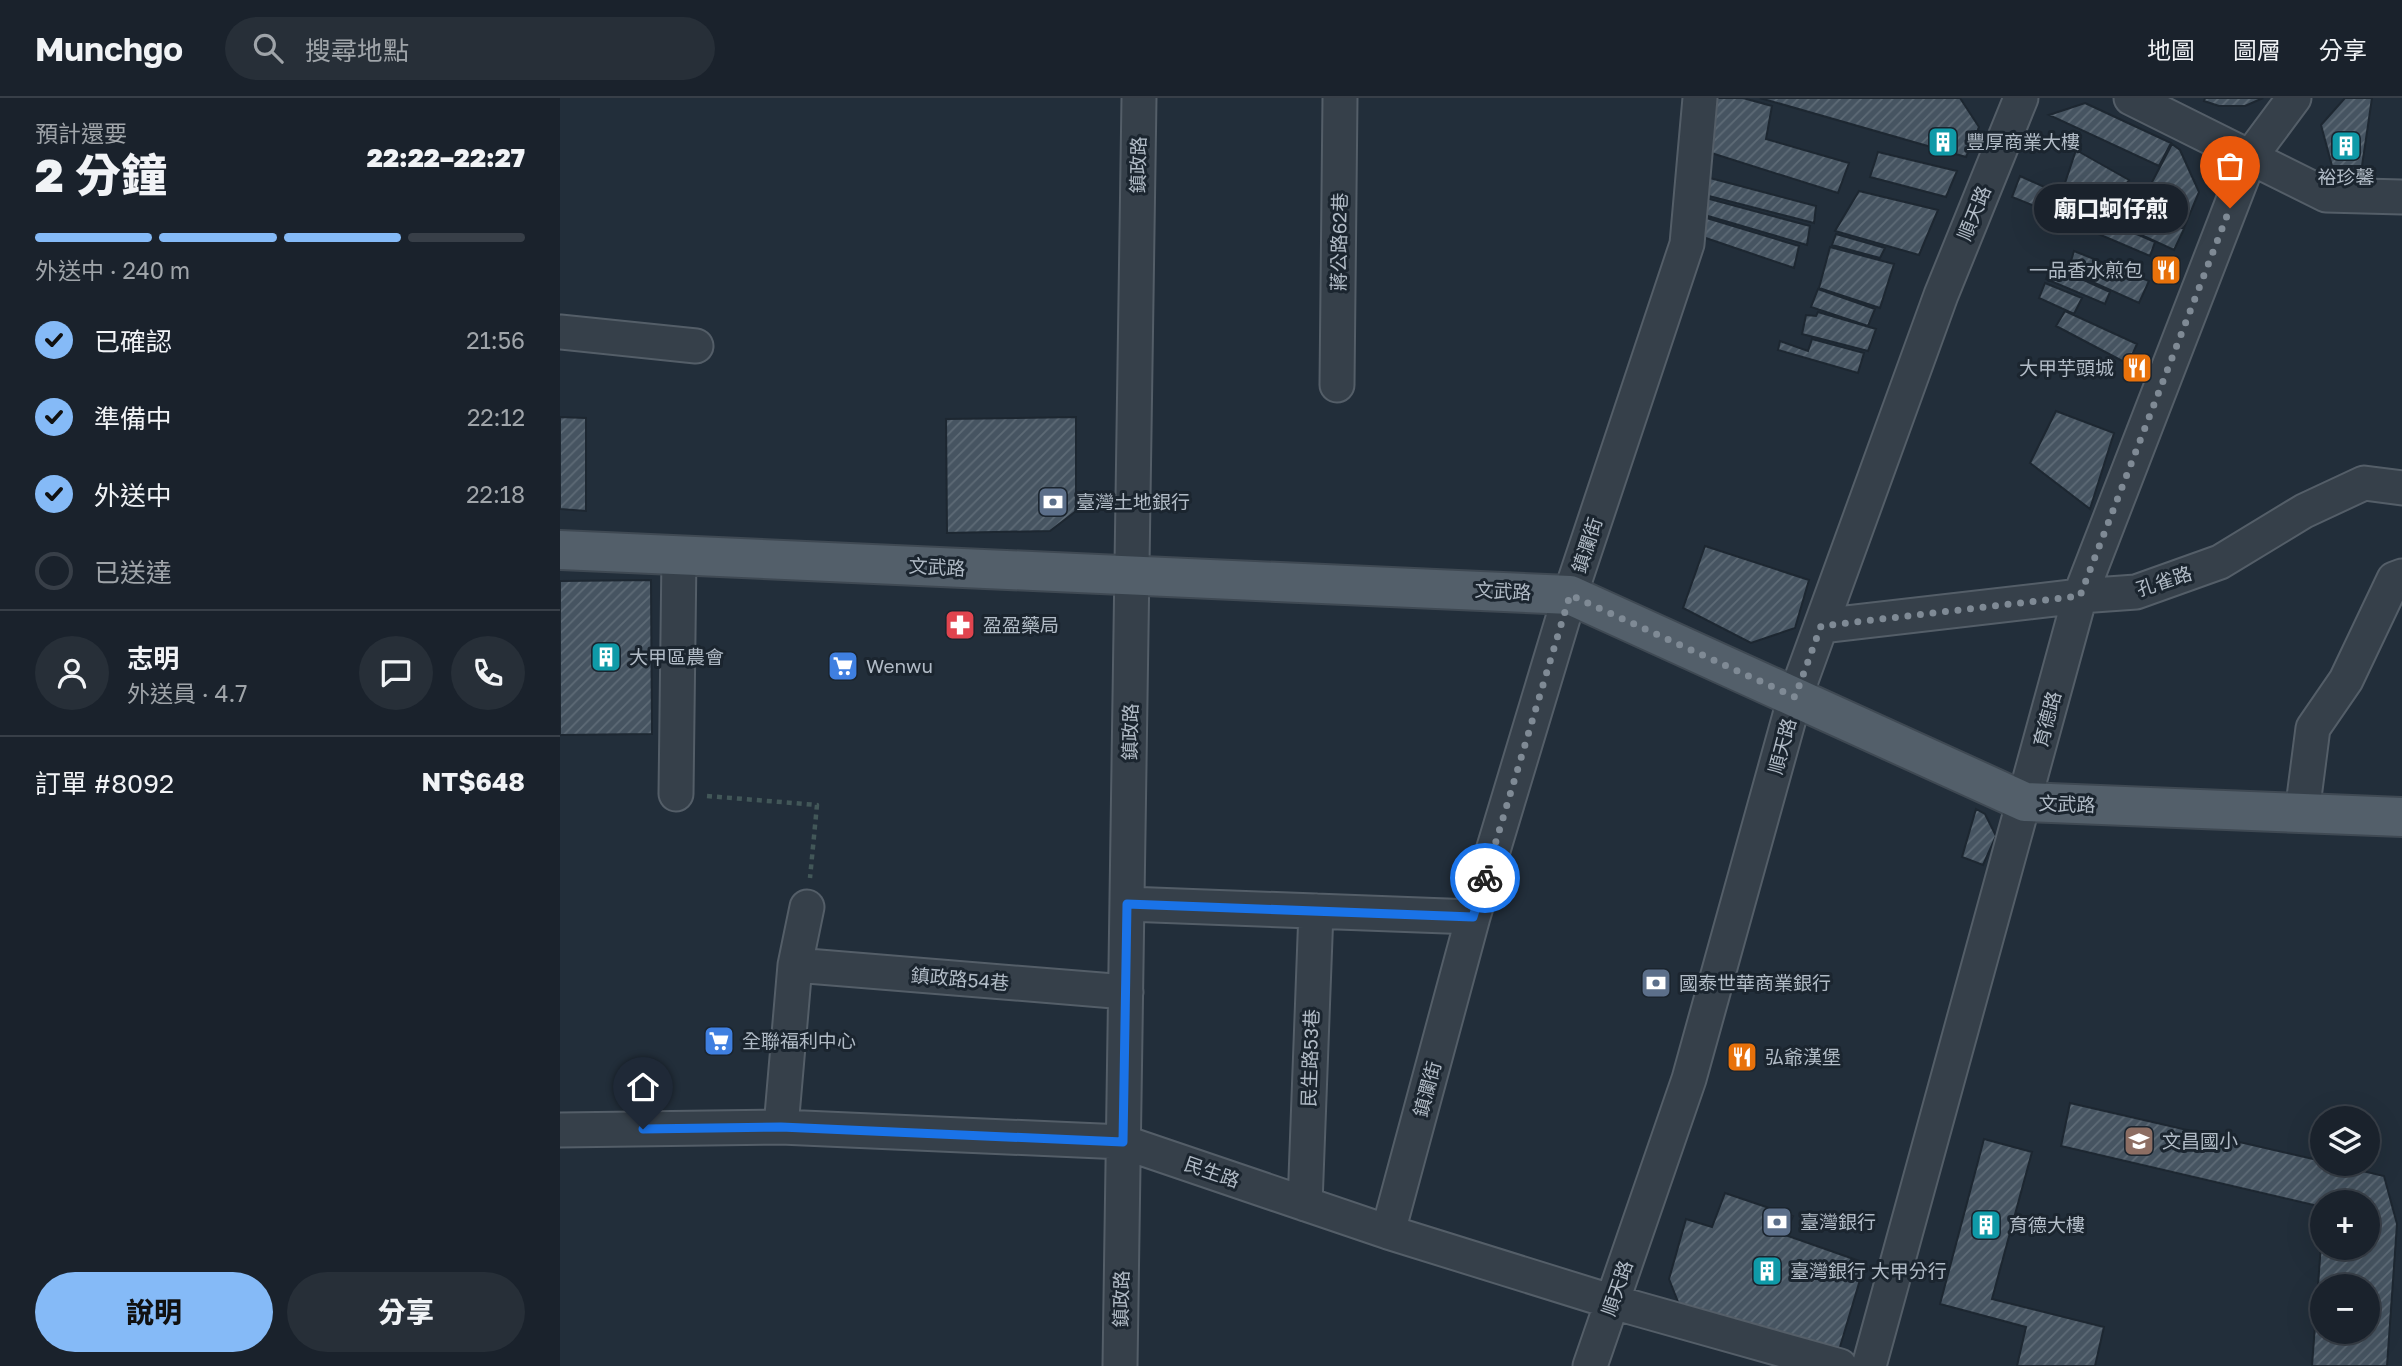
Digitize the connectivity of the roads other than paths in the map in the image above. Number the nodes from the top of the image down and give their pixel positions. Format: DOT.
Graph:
graph roads {
  1 [pos="1139,98"];
  2 [pos="1340,98"];
  3 [pos="1700,98"];
  4 [pos="2021,98"];
  5 [pos="2131,98"];
  6 [pos="2294,98"];
  7 [pos="2250,157"];
  8 [pos="2402,197"];
  9 [pos="560,332"];
  10 [pos="696,346"];
  11 [pos="1337,385"];
  12 [pos="2402,488"];
  13 [pos="560,550"];
  14 [pos="679,555"];
  15 [pos="1132,575"];
  16 [pos="2402,576"];
  17 [pos="1570,595"];
  18 [pos="2080,596"];
  19 [pos="1821,626"];
  20 [pos="1795,697"];
  21 [pos="676,793"];
  22 [pos="2025,802"];
  23 [pos="2302,813"];
  24 [pos="2402,817"];
  25 [pos="1127,904"];
  26 [pos="807,907"];
  27 [pos="1316,911"];
  28 [pos="1473,917"];
  29 [pos="795,965"];
  30 [pos="1126,992"];
  31 [pos="781,1127"];
  32 [pos="560,1130"];
  33 [pos="1123,1142"];
  34 [pos="1305,1204"];
  35 [pos="1388,1232"];
  36 [pos="1613,1302"];
  37 [pos="1120,1366"];
  38 [pos="1590,1366"];
  39 [pos="1840,1366"];
  40 [pos="1869,1366"];
  1 -- 15 [label="street, 鎮政路"];
  2 -- 11 [label="street, 蔣公路62巷"];
  3 -- 17 [label="street, 鎮瀾街"];
  4 -- 19 [label="street, 順天路"];
  5 -- 7 [label="street"];
  6 -- 7 [label="street, 育德路"];
  7 -- 8 [label="street"];
  7 -- 18 [label="street, 育德路"];
  9 -- 10 [label="street"];
  12 -- 18 [label="street, 孔雀路"];
  13 -- 14 [label="main road, 文武路"];
  14 -- 15 [label="main road, 文武路"];
  14 -- 21 [label="street"];
  15 -- 17 [label="main road, 文武路"];
  15 -- 25 [label="street, 鎮政路"];
  16 -- 23 [label="street"];
  17 -- 20 [label="main road, 文武路"];
  17 -- 28 [label="street, 鎮瀾街"];
  18 -- 19 [label="street, 孔雀路"];
  18 -- 22 [label="street, 育德路"];
  19 -- 20 [label="street, 順天路"];
  20 -- 22 [label="main road, 文武路"];
  20 -- 36 [label="street, 順天路"];
  22 -- 23 [label="main road, 文武路"];
  22 -- 40 [label="street, 育德路"];
  23 -- 24 [label="main road, 文武路"];
  25 -- 27 [label="street"];
  25 -- 30 [label="street, 鎮政路"];
  26 -- 29 [label="street"];
  27 -- 28 [label="street"];
  27 -- 34 [label="street, 民生路53巷"];
  28 -- 35 [label="street, 鎮瀾街"];
  29 -- 30 [label="street, 鎮政路54巷"];
  29 -- 31 [label="street"];
  30 -- 33 [label="street, 鎮政路"];
  31 -- 32 [label="street, 民生路"];
  31 -- 33 [label="street, 民生路"];
  33 -- 34 [label="street, 民生路"];
  33 -- 37 [label="street, 鎮政路"];
  34 -- 35 [label="street, 民生路"];
  35 -- 36 [label="street, 民生路"];
  36 -- 38 [label="street, 順天路"];
  36 -- 39 [label="street, 民生路"];
}
